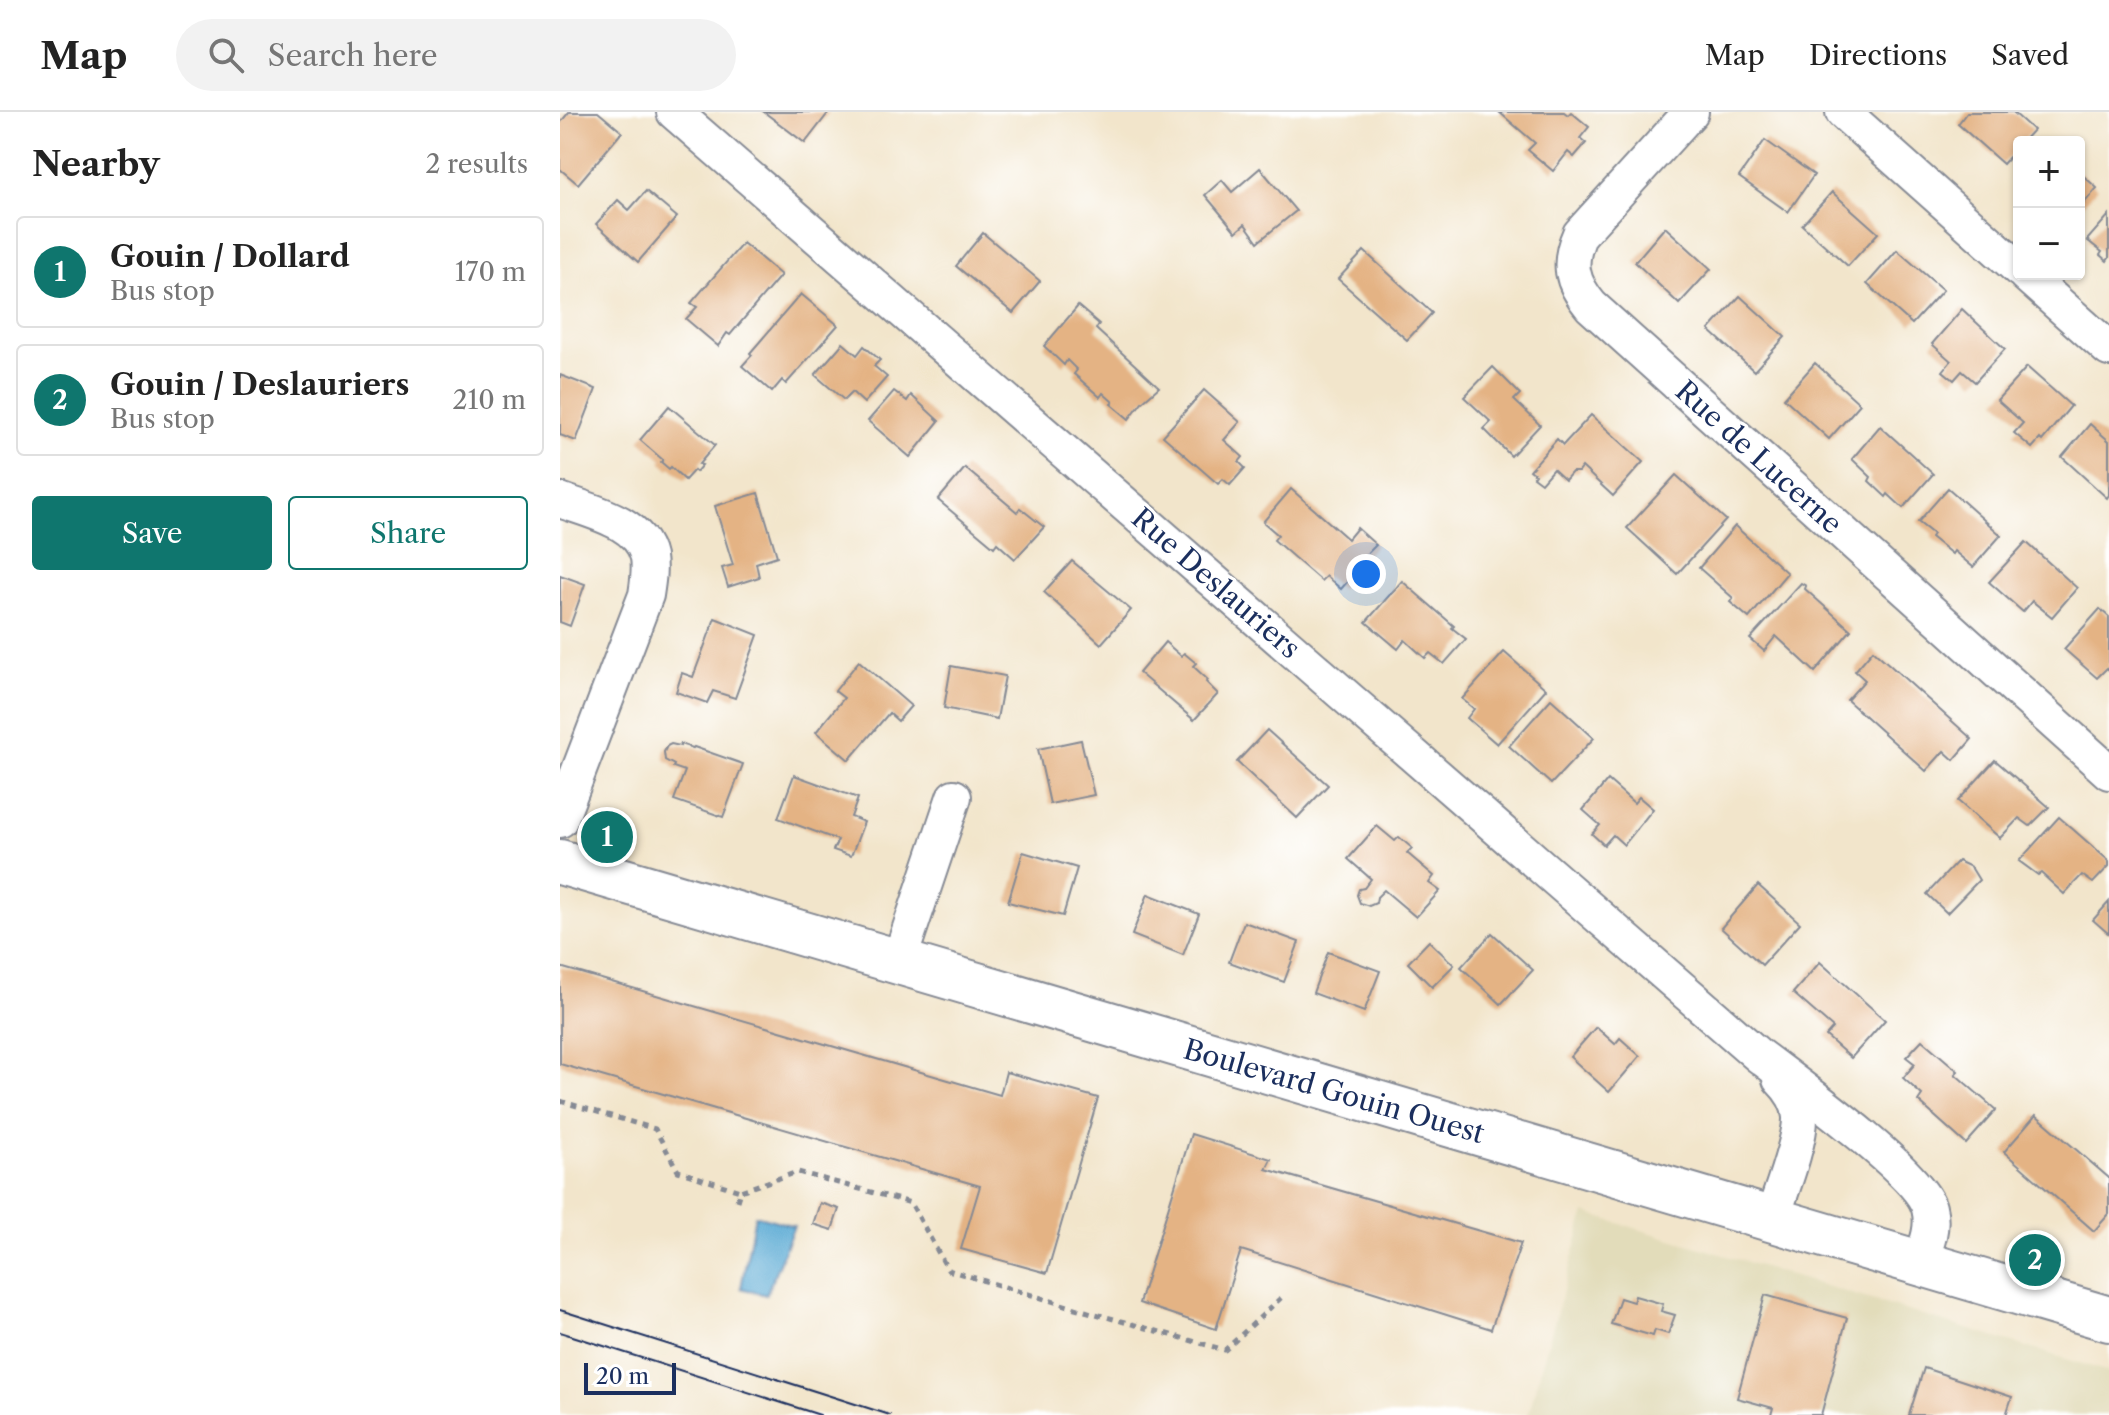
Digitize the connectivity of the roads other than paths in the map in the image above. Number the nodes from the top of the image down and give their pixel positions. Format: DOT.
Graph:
graph roads {
  1 [pos="674,112"];
  2 [pos="1691,112"];
  3 [pos="1843,112"];
  4 [pos="2013,264"];
  5 [pos="2032,280"];
  6 [pos="2109,349"];
  7 [pos="560,500"];
  8 [pos="2109,772"];
  9 [pos="954,797"];
  10 [pos="560,820"];
  11 [pos="560,862"];
  12 [pos="899,961"];
  13 [pos="1758,1055"];
  14 [pos="1772,1219"];
  15 [pos="1920,1262"];
  16 [pos="2109,1319"];
  1 -- 13 [label="street, Rue Deslauriers"];
  2 -- 8 [label="street, Rue de Lucerne"];
  3 -- 4 [label="street"];
  5 -- 6 [label="street"];
  7 -- 10 [label="street"];
  9 -- 12 [label="street"];
  11 -- 12 [label="main road, Boulevard Gouin Ouest"];
  12 -- 14 [label="main road, Boulevard Gouin Ouest"];
  13 -- 14 [label="street, Rue Deslauriers"];
  13 -- 15 [label="street, Rue Deslauriers"];
  14 -- 15 [label="main road, Boulevard Gouin Ouest"];
  15 -- 16 [label="main road, Boulevard Gouin Ouest"];
}
